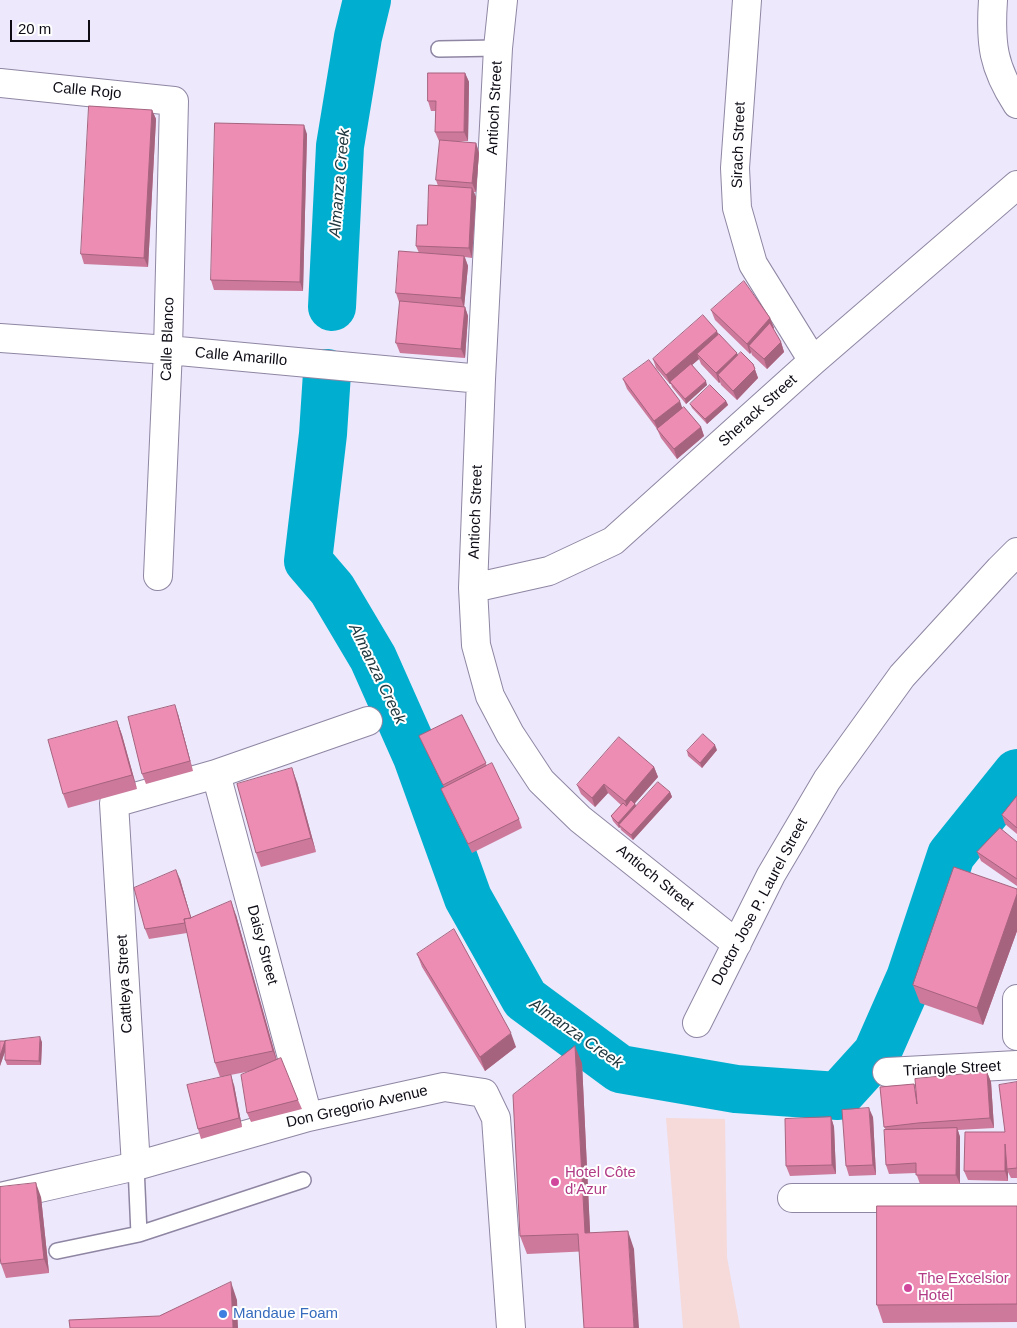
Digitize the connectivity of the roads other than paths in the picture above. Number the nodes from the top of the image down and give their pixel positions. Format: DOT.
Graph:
graph roads {
  1 [pos="503,0"];
  2 [pos="747,0"];
  3 [pos="993,0"];
  4 [pos="498,48"];
  5 [pos="439,49"];
  6 [pos="0,83"];
  7 [pos="174,101"];
  8 [pos="1017,104"];
  9 [pos="1017,185"];
  10 [pos="0,338"];
  11 [pos="168,350"];
  12 [pos="813,361"];
  13 [pos="481,379"];
  14 [pos="1017,552"];
  15 [pos="158,576"];
  16 [pos="473,588"];
  17 [pos="368,721"];
  18 [pos="216,774"];
  19 [pos="726,936"];
  20 [pos="1017,1000"];
  21 [pos="697,1023"];
  22 [pos="1017,1036"];
  23 [pos="1017,1065"];
  24 [pos="887,1072"];
  25 [pos="308,1117"];
  26 [pos="136,1166"];
  27 [pos="303,1180"];
  28 [pos="0,1197"];
  29 [pos="792,1198"];
  30 [pos="1017,1198"];
  31 [pos="139,1234"];
  32 [pos="57,1251"];
  33 [pos="511,1328"];
  1 -- 4 [label="street, Antioch Street"];
  2 -- 12 [label="street, Sirach Street"];
  3 -- 8 [label="street"];
  4 -- 5 [label="lane"];
  4 -- 13 [label="street, Antioch Street"];
  6 -- 7 [label="street, Calle Rojo"];
  7 -- 11 [label="street, Calle Blanco"];
  9 -- 12 [label="street, Sherack Street"];
  10 -- 11 [label="street, Calle Amarillo"];
  11 -- 13 [label="street, Calle Amarillo"];
  11 -- 15 [label="street, Calle Blanco"];
  12 -- 16 [label="street, Sherack Street"];
  13 -- 16 [label="street, Antioch Street"];
  14 -- 19 [label="street, Doctor Jose P. Laurel Street"];
  16 -- 19 [label="street, Antioch Street"];
  17 -- 18 [label="street"];
  18 -- 25 [label="street, Daisy Street"];
  18 -- 26 [label="street, Cattleya Street"];
  19 -- 21 [label="street, Doctor Jose P. Laurel Street"];
  20 -- 22 [label="street"];
  23 -- 24 [label="street, Triangle Street"];
  25 -- 26 [label="street, Don Gregorio Avenue"];
  25 -- 33 [label="street, Don Gregorio Avenue"];
  26 -- 28 [label="street, Don Gregorio Avenue"];
  26 -- 31 [label="lane"];
  27 -- 31 [label="lane"];
  29 -- 30 [label="street"];
  31 -- 32 [label="lane"];
}
